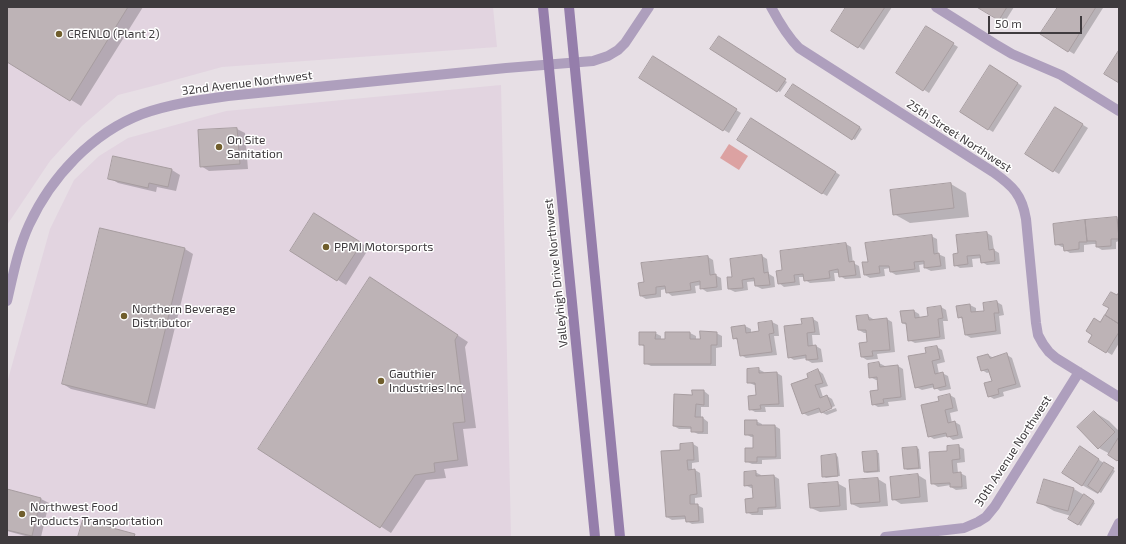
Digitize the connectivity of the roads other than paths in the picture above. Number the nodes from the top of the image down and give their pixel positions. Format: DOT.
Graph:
graph roads {
  1 [pos="543,7"];
  2 [pos="569,7"];
  3 [pos="649,7"];
  4 [pos="771,7"];
  5 [pos="936,7"];
  6 [pos="574,62"];
  7 [pos="549,65"];
  8 [pos="1119,111"];
  9 [pos="7,301"];
  10 [pos="1079,372"];
  11 [pos="1119,398"];
  12 [pos="1119,523"];
  13 [pos="595,537"];
  14 [pos="620,537"];
  15 [pos="885,537"];
  16 [pos="1112,537"];
  1 -- 7 [label="main road, Valleyhigh Drive Northwest"];
  2 -- 6 [label="main road"];
  3 -- 6 [label="street"];
  4 -- 10 [label="street, 25th Street Northwest"];
  5 -- 8 [label="street"];
  6 -- 7 [label="street"];
  6 -- 14 [label="main road"];
  7 -- 9 [label="street, 32nd Avenue Northwest"];
  7 -- 13 [label="main road, Valleyhigh Drive Northwest"];
  10 -- 11 [label="street, 25th Street Northwest"];
  10 -- 15 [label="street, 30th Avenue Northwest"];
  12 -- 16 [label="street"];
}
